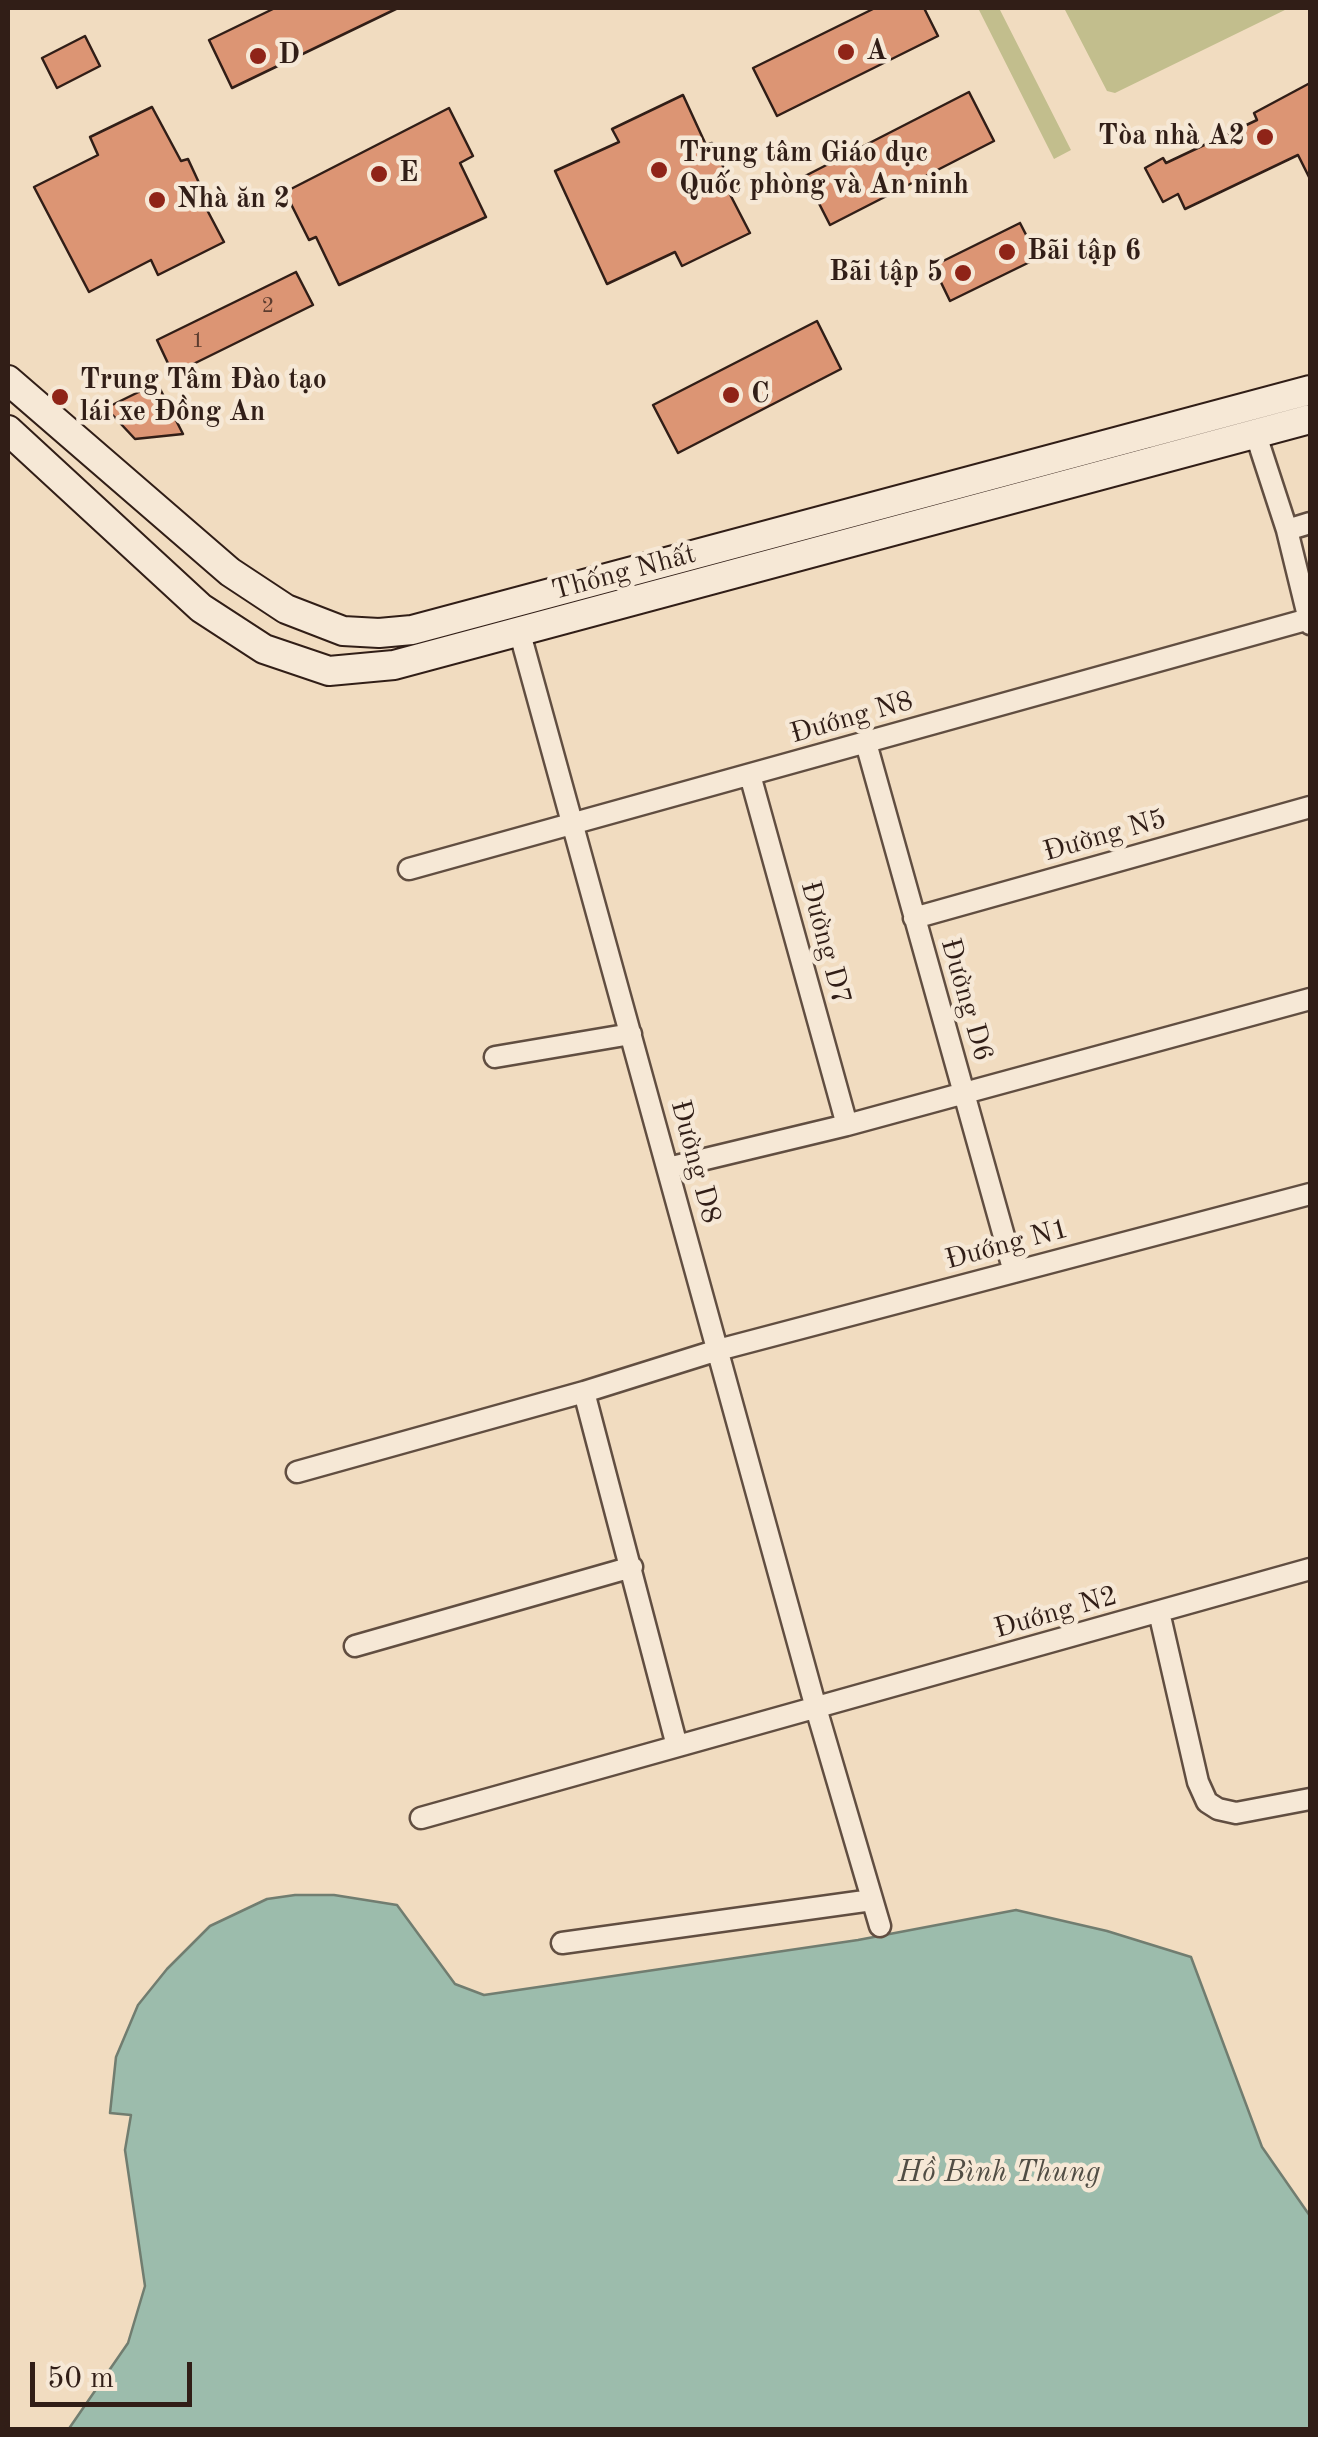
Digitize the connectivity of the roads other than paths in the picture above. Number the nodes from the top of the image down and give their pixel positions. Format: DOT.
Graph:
graph roads {
  1 [pos="8,380"];
  2 [pos="1310,390"];
  3 [pos="1253,419"];
  4 [pos="1310,419"];
  5 [pos="8,430"];
  6 [pos="1310,523"];
  7 [pos="1286,530"];
  8 [pos="286,608"];
  9 [pos="1310,622"];
  10 [pos="520,630"];
  11 [pos="264,649"];
  12 [pos="866,743"];
  13 [pos="750,775"];
  14 [pos="1310,808"];
  15 [pos="573,824"];
  16 [pos="409,869"];
  17 [pos="914,918"];
  18 [pos="1310,999"];
  19 [pos="631,1034"];
  20 [pos="495,1057"];
  21 [pos="964,1094"];
  22 [pos="846,1125"];
  23 [pos="668,1168"];
  24 [pos="1310,1194"];
  25 [pos="1014,1272"];
  26 [pos="718,1350"];
  27 [pos="584,1392"];
  28 [pos="297,1472"];
  29 [pos="632,1566"];
  30 [pos="1310,1569"];
  31 [pos="1159,1612"];
  32 [pos="355,1646"];
  33 [pos="816,1708"];
  34 [pos="677,1746"];
  35 [pos="1310,1800"];
  36 [pos="420,1818"];
  37 [pos="872,1900"];
  38 [pos="880,1926"];
  39 [pos="562,1943"];
  1 -- 8 [label="main road, Thống Nhất"];
  2 -- 3 [label="main road, Thống Nhất"];
  3 -- 4 [label="main road, Thống Nhất"];
  3 -- 7 [label="street"];
  3 -- 8 [label="main road, Thống Nhất"];
  3 -- 10 [label="main road, Thống Nhất"];
  5 -- 11 [label="main road, Thống Nhất"];
  6 -- 7 [label="street"];
  7 -- 9 [label="street"];
  8 -- 11 [label="main road"];
  9 -- 12 [label="street, Đướng N8"];
  10 -- 11 [label="main road, Thống Nhất"];
  10 -- 15 [label="street, Đường D8"];
  12 -- 13 [label="street, Đướng N8"];
  12 -- 17 [label="street, Đường D6"];
  13 -- 15 [label="street, Đướng N8"];
  13 -- 22 [label="street, Đường D7"];
  14 -- 17 [label="street, Đường N5"];
  15 -- 16 [label="street, Đướng N8"];
  15 -- 19 [label="street, Đường D8"];
  17 -- 21 [label="street, Đường D6"];
  18 -- 21 [label="street"];
  19 -- 20 [label="street"];
  19 -- 23 [label="street, Đường D8"];
  21 -- 22 [label="street"];
  21 -- 25 [label="street, Đường D6"];
  22 -- 23 [label="street"];
  23 -- 26 [label="street, Đường D8"];
  24 -- 25 [label="street, Đướng N1"];
  25 -- 26 [label="street, Đướng N1"];
  26 -- 27 [label="street, Đướng N1"];
  26 -- 33 [label="street, Đường D8"];
  27 -- 28 [label="street, Đướng N1"];
  27 -- 29 [label="street"];
  29 -- 32 [label="street"];
  29 -- 34 [label="street"];
  30 -- 31 [label="street, Đướng N2"];
  31 -- 33 [label="street, Đướng N2"];
  31 -- 35 [label="street"];
  33 -- 34 [label="street, Đướng N2"];
  33 -- 37 [label="street, Đường D8"];
  34 -- 36 [label="street, Đướng N2"];
  37 -- 38 [label="street, Đường D8"];
  37 -- 39 [label="street"];
}
